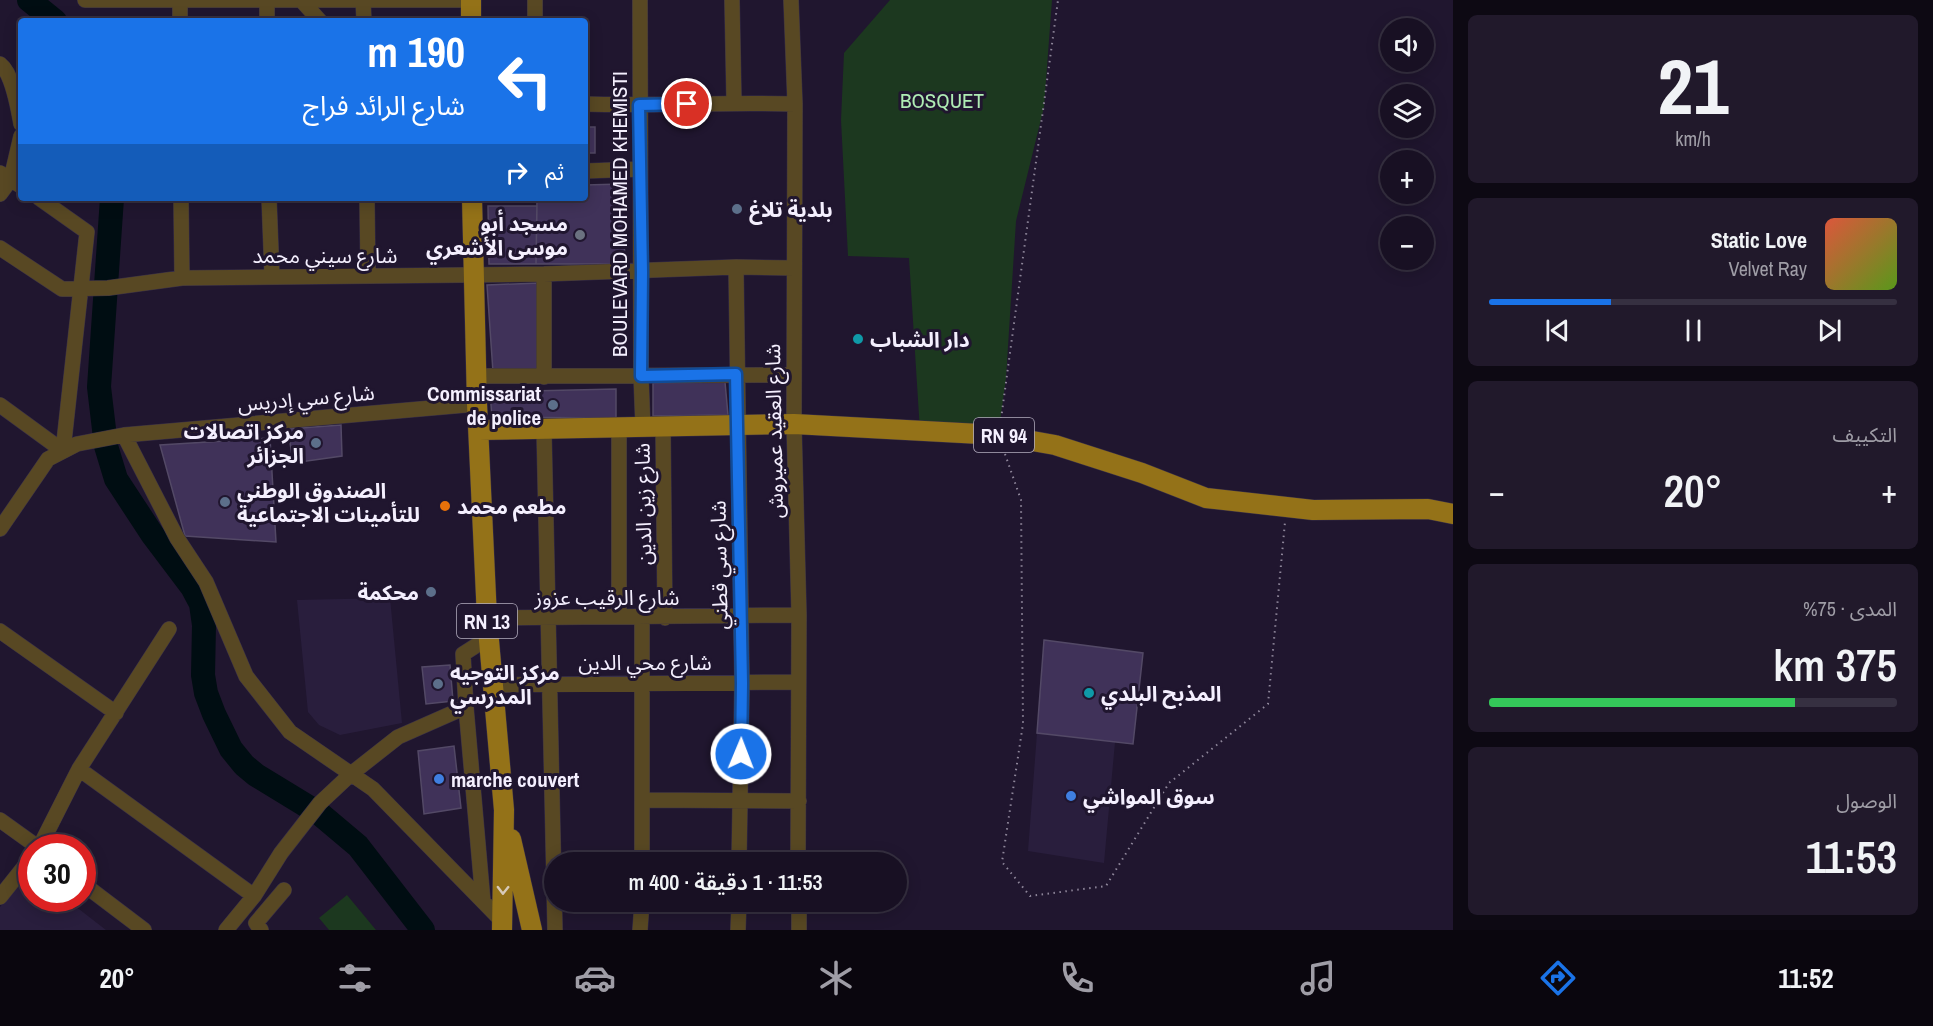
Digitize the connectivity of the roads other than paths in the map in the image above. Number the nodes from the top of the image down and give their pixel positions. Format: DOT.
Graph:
graph roads {
  1 [pos="85,0"];
  2 [pos="180,0"];
  3 [pos="267,0"];
  4 [pos="301,0"];
  5 [pos="363,0"];
  6 [pos="471,0"];
  7 [pos="535,0"];
  8 [pos="640,0"];
  9 [pos="732,0"];
  10 [pos="791,0"];
  11 [pos="180,18"];
  12 [pos="267,18"];
  13 [pos="318,18"];
  14 [pos="364,18"];
  15 [pos="471,18"];
  16 [pos="535,18"];
  17 [pos="0,64"];
  18 [pos="734,102"];
  19 [pos="588,104"];
  20 [pos="795,104"];
  21 [pos="639,105"];
  22 [pos="18,111"];
  23 [pos="18,148"];
  24 [pos="640,169"];
  25 [pos="588,171"];
  26 [pos="10,179"];
  27 [pos="0,194"];
  28 [pos="43,201"];
  29 [pos="182,201"];
  30 [pos="268,201"];
  31 [pos="367,201"];
  32 [pos="472,201"];
  33 [pos="0,248"];
  34 [pos="736,267"];
  35 [pos="794,268"];
  36 [pos="642,272"];
  37 [pos="544,274"];
  38 [pos="368,275"];
  39 [pos="475,275"];
  40 [pos="272,276"];
  41 [pos="182,278"];
  42 [pos="80,288"];
  43 [pos="736,374"];
  44 [pos="794,375"];
  45 [pos="476,376"];
  46 [pos="641,376"];
  47 [pos="544,377"];
  48 [pos="477,404"];
  49 [pos="0,405"];
  50 [pos="738,424"];
  51 [pos="794,424"];
  52 [pos="663,427"];
  53 [pos="619,428"];
  54 [pos="643,428"];
  55 [pos="479,430"];
  56 [pos="544,430"];
  57 [pos="124,435"];
  58 [pos="63,451"];
  59 [pos="1453,514"];
  60 [pos="0,529"];
  61 [pos="799,615"];
  62 [pos="619,617"];
  63 [pos="741,617"];
  64 [pos="487,618"];
  65 [pos="549,618"];
  66 [pos="642,618"];
  67 [pos="665,618"];
  68 [pos="170,628"];
  69 [pos="0,630"];
  70 [pos="488,638"];
  71 [pos="798,682"];
  72 [pos="550,683"];
  73 [pos="643,683"];
  74 [pos="742,683"];
  75 [pos="493,685"];
  76 [pos="466,707"];
  77 [pos="116,712"];
  78 [pos="79,770"];
  79 [pos="351,774"];
  80 [pos="642,800"];
  81 [pos="799,801"];
  82 [pos="740,802"];
  83 [pos="504,810"];
  84 [pos="0,820"];
  85 [pos="20,834"];
  86 [pos="46,834"];
  87 [pos="642,852"];
  88 [pos="739,852"];
  89 [pos="798,852"];
  90 [pos="18,874"];
  91 [pos="285,890"];
  92 [pos="96,894"];
  93 [pos="254,896"];
  94 [pos="0,897"];
  95 [pos="483,901"];
  96 [pos="641,912"];
  97 [pos="739,912"];
  98 [pos="799,912"];
  99 [pos="502,925"];
  100 [pos="144,930"];
  101 [pos="226,930"];
  102 [pos="261,930"];
  103 [pos="532,930"];
  104 [pos="555,930"];
  105 [pos="640,930"];
  106 [pos="738,930"];
  107 [pos="800,930"];
  1 -- 2 [label="street"];
  2 -- 3 [label="street"];
  2 -- 11 [label="street"];
  3 -- 4 [label="street"];
  3 -- 12 [label="street"];
  4 -- 5 [label="street"];
  4 -- 13 [label="street"];
  5 -- 6 [label="street"];
  5 -- 14 [label="street"];
  6 -- 15 [label="main road"];
  7 -- 16 [label="street"];
  8 -- 21 [label="street, BOULEVARD MOHAMED KHEMISTI"];
  9 -- 18 [label="street"];
  10 -- 20 [label="street, شارع العقيد عميروش"];
  17 -- 22 [label="street"];
  18 -- 20 [label="street"];
  18 -- 21 [label="street"];
  19 -- 21 [label="street"];
  20 -- 35 [label="street, شارع العقيد عميروش"];
  21 -- 24 [label="street, BOULEVARD MOHAMED KHEMISTI"];
  23 -- 26 [label="street"];
  24 -- 25 [label="street"];
  24 -- 36 [label="street, BOULEVARD MOHAMED KHEMISTI"];
  26 -- 27 [label="street"];
  28 -- 42 [label="street"];
  29 -- 41 [label="street"];
  30 -- 40 [label="street"];
  31 -- 38 [label="street"];
  32 -- 39 [label="main road, RN 13"];
  33 -- 42 [label="street, شارع سيني محمد"];
  34 -- 35 [label="street, شارع سيني محمد"];
  34 -- 36 [label="street, شارع سيني محمد"];
  34 -- 43 [label="street, شارع سي قطني"];
  35 -- 44 [label="street, شارع العقيد عميروش"];
  36 -- 37 [label="street, شارع سيني محمد"];
  36 -- 46 [label="street, BOULEVARD MOHAMED KHEMISTI"];
  37 -- 39 [label="street, شارع سيني محمد"];
  37 -- 47 [label="street"];
  38 -- 39 [label="street, شارع سيني محمد"];
  38 -- 40 [label="street, شارع سيني محمد"];
  39 -- 45 [label="main road, RN 13"];
  40 -- 41 [label="street, شارع سيني محمد"];
  41 -- 42 [label="street, شارع سيني محمد"];
  42 -- 58 [label="street"];
  43 -- 44 [label="street"];
  43 -- 46 [label="street"];
  43 -- 50 [label="street, شارع سي قطني"];
  44 -- 51 [label="street, شارع العقيد عميروش"];
  45 -- 47 [label="street"];
  45 -- 48 [label="main road, RN 13"];
  46 -- 47 [label="street"];
  46 -- 54 [label="street, BOULEVARD MOHAMED KHEMISTI"];
  48 -- 55 [label="main road, RN 13"];
  48 -- 57 [label="street, شارع سي إدريس"];
  49 -- 58 [label="street"];
  50 -- 51 [label="main road, RN 94"];
  50 -- 52 [label="main road, RN 94"];
  50 -- 63 [label="street, شارع سي قطني"];
  51 -- 59 [label="main road, RN 94"];
  51 -- 61 [label="street, شارع العقيد عميروش"];
  52 -- 54 [label="main road, RN 94"];
  52 -- 67 [label="street, شارع زين الدين"];
  53 -- 54 [label="main road, RN 94"];
  53 -- 56 [label="main road, RN 94"];
  53 -- 62 [label="street, شارع زين الدين"];
  55 -- 56 [label="main road, RN 94"];
  55 -- 64 [label="main road, RN 13"];
  56 -- 65 [label="street"];
  57 -- 58 [label="street, شارع سي إدريس"];
  57 -- 79 [label="street"];
  58 -- 60 [label="street, شارع سي إدريس"];
  61 -- 63 [label="street, شارع الرقيب عزوز"];
  61 -- 71 [label="street, شارع العقيد عميروش"];
  62 -- 65 [label="street, شارع الرقيب عزوز"];
  62 -- 66 [label="street, شارع الرقيب عزوز"];
  63 -- 67 [label="street, شارع الرقيب عزوز"];
  63 -- 74 [label="street, شارع سي قطني"];
  64 -- 65 [label="street, شارع الرقيب عزوز"];
  64 -- 70 [label="main road, RN 13"];
  65 -- 72 [label="street"];
  66 -- 67 [label="street, شارع الرقيب عزوز"];
  66 -- 73 [label="street"];
  68 -- 77 [label="street"];
  69 -- 77 [label="street"];
  70 -- 75 [label="main road, RN 13"];
  70 -- 76 [label="street"];
  71 -- 74 [label="street, شارع محي الدين"];
  71 -- 81 [label="street, شارع العقيد عميروش"];
  72 -- 73 [label="street, شارع محي الدين"];
  72 -- 75 [label="street, شارع محي الدين"];
  72 -- 104 [label="street"];
  73 -- 74 [label="street, شارع محي الدين"];
  73 -- 80 [label="street"];
  74 -- 82 [label="street, شارع سي قطني"];
  75 -- 83 [label="main road, RN 13"];
  76 -- 79 [label="street"];
  76 -- 95 [label="street"];
  77 -- 78 [label="street"];
  78 -- 86 [label="street"];
  78 -- 93 [label="street"];
  79 -- 93 [label="street"];
  79 -- 95 [label="street"];
  80 -- 82 [label="street"];
  80 -- 87 [label="street"];
  81 -- 82 [label="street"];
  81 -- 89 [label="street, شارع العقيد عميروش"];
  82 -- 88 [label="street, شارع سي قطني"];
  83 -- 99 [label="main road, RN 13, one-way"];
  83 -- 103 [label="main road, RN 13"];
  84 -- 85 [label="street"];
  90 -- 94 [label="street"];
  91 -- 102 [label="street"];
  92 -- 100 [label="street"];
  93 -- 101 [label="street"];
  95 -- 99 [label="street"];
  96 -- 105 [label="street"];
  97 -- 106 [label="street"];
  98 -- 107 [label="street"];
}
